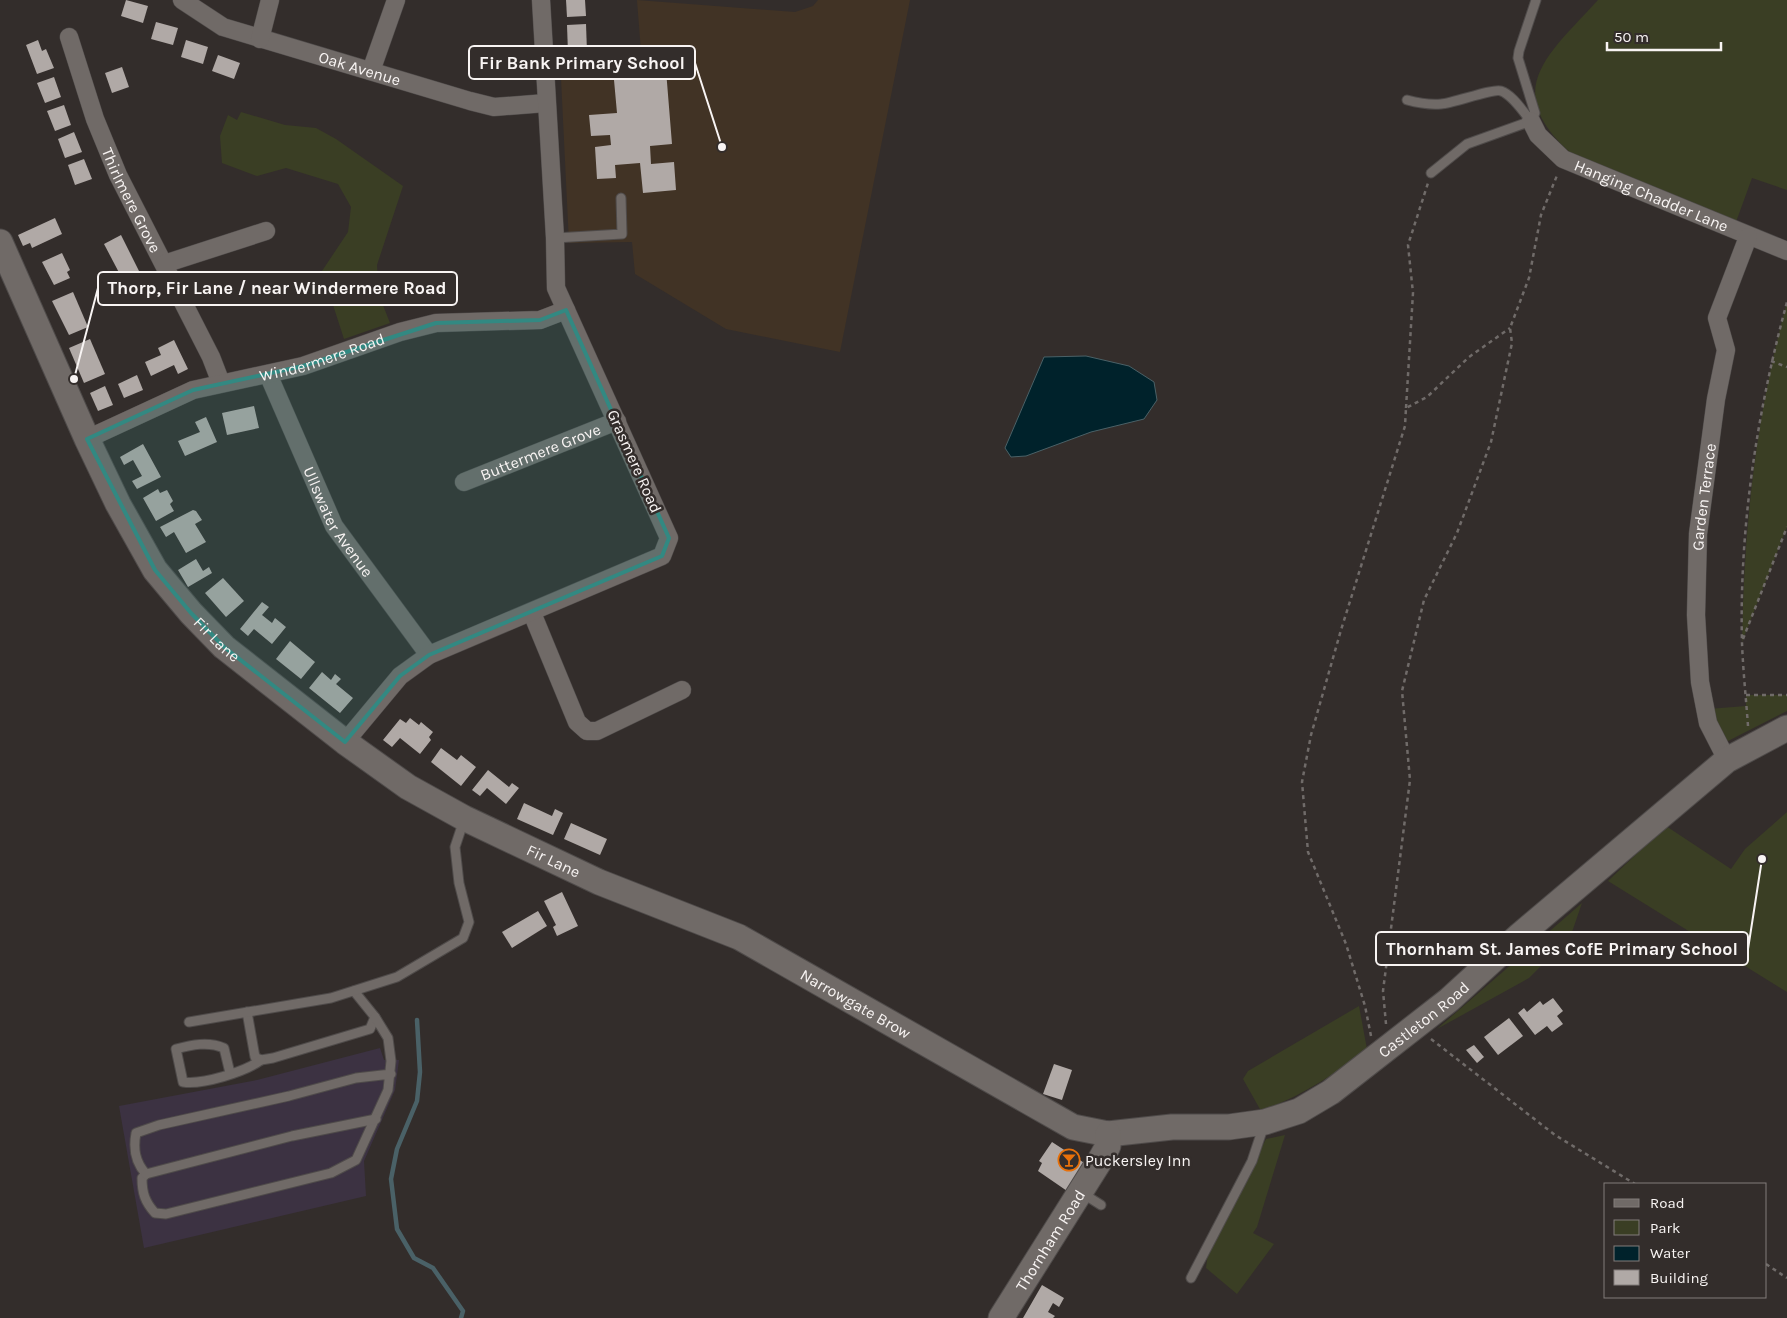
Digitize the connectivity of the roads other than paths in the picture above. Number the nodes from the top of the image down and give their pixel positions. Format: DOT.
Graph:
graph roads {
  1 [pos="182,0"];
  2 [pos="270,0"];
  3 [pos="396,0"];
  4 [pos="541,0"];
  5 [pos="1536,0"];
  6 [pos="68,37"];
  7 [pos="260,39"];
  8 [pos="371,71"];
  9 [pos="1407,100"];
  10 [pos="546,103"];
  11 [pos="1531,121"];
  12 [pos="1431,172"];
  13 [pos="621,198"];
  14 [pos="266,232"];
  15 [pos="1748,236"];
  16 [pos="555,238"];
  17 [pos="0,242"];
  18 [pos="1787,251"];
  19 [pos="164,264"];
  20 [pos="566,310"];
  21 [pos="268,374"];
  22 [pos="221,383"];
  23 [pos="617,421"];
  24 [pos="87,439"];
  25 [pos="464,482"];
  26 [pos="532,613"];
  27 [pos="429,655"];
  28 [pos="682,690"];
  29 [pos="1787,728"];
  30 [pos="345,742"];
  31 [pos="1727,760"];
  32 [pos="464,818"];
  33 [pos="599,882"];
  34 [pos="354,990"];
  35 [pos="247,1012"];
  36 [pos="375,1017"];
  37 [pos="189,1022"];
  38 [pos="261,1060"];
  39 [pos="230,1073"];
  40 [pos="391,1074"];
  41 [pos="376,1119"];
  42 [pos="1265,1122"];
  43 [pos="1108,1134"];
  44 [pos="146,1174"];
  45 [pos="1080,1192"];
  46 [pos="1101,1205"];
  47 [pos="1191,1278"];
  48 [pos="1006,1314"];
  1 -- 7 [label="street, Oak Avenue"];
  2 -- 7 [label="street"];
  3 -- 8 [label="street"];
  4 -- 10 [label="street, Grasmere Road"];
  5 -- 11 [label="lane"];
  6 -- 19 [label="street, Thirlmere Grove"];
  7 -- 8 [label="street, Oak Avenue"];
  8 -- 10 [label="street, Oak Avenue"];
  9 -- 11 [label="lane"];
  10 -- 16 [label="street, Grasmere Road"];
  11 -- 12 [label="lane"];
  11 -- 15 [label="street, Hanging Chadder Lane"];
  13 -- 16 [label="lane"];
  14 -- 19 [label="street"];
  15 -- 18 [label="street, Hanging Chadder Lane"];
  15 -- 31 [label="street, Garden Terrace"];
  16 -- 20 [label="street, Grasmere Road"];
  17 -- 24 [label="street, Fir Lane"];
  19 -- 22 [label="street, Thirlmere Grove"];
  20 -- 21 [label="street, Windermere Road"];
  20 -- 23 [label="street, Grasmere Road"];
  21 -- 22 [label="street, Windermere Road"];
  21 -- 27 [label="street, Ullswater Avenue"];
  22 -- 24 [label="street, Windermere Road"];
  23 -- 25 [label="street, Buttermere Grove"];
  23 -- 26 [label="street, Grasmere Road"];
  24 -- 30 [label="street, Fir Lane"];
  26 -- 27 [label="street, Grasmere Road"];
  26 -- 28 [label="street"];
  27 -- 30 [label="street, Grasmere Road"];
  29 -- 31 [label="street, Castleton Road"];
  30 -- 32 [label="street, Fir Lane"];
  31 -- 42 [label="street, Castleton Road"];
  32 -- 33 [label="street, Fir Lane"];
  32 -- 34 [label="lane"];
  33 -- 43 [label="street, Narrowgate Brow"];
  34 -- 35 [label="lane"];
  34 -- 36 [label="lane"];
  35 -- 37 [label="lane"];
  35 -- 38 [label="lane"];
  36 -- 38 [label="lane"];
  36 -- 40 [label="lane"];
  38 -- 39 [label="lane"];
  39 -- 39 [label="lane"];
  40 -- 41 [label="lane"];
  40 -- 44 [label="lane"];
  41 -- 44 [label="lane"];
  41 -- 44 [label="lane"];
  42 -- 43 [label="street, Castleton Road"];
  42 -- 47 [label="lane"];
  43 -- 45 [label="street, Thornham Road"];
  45 -- 46 [label="lane"];
  45 -- 48 [label="street, Thornham Road"];
}
